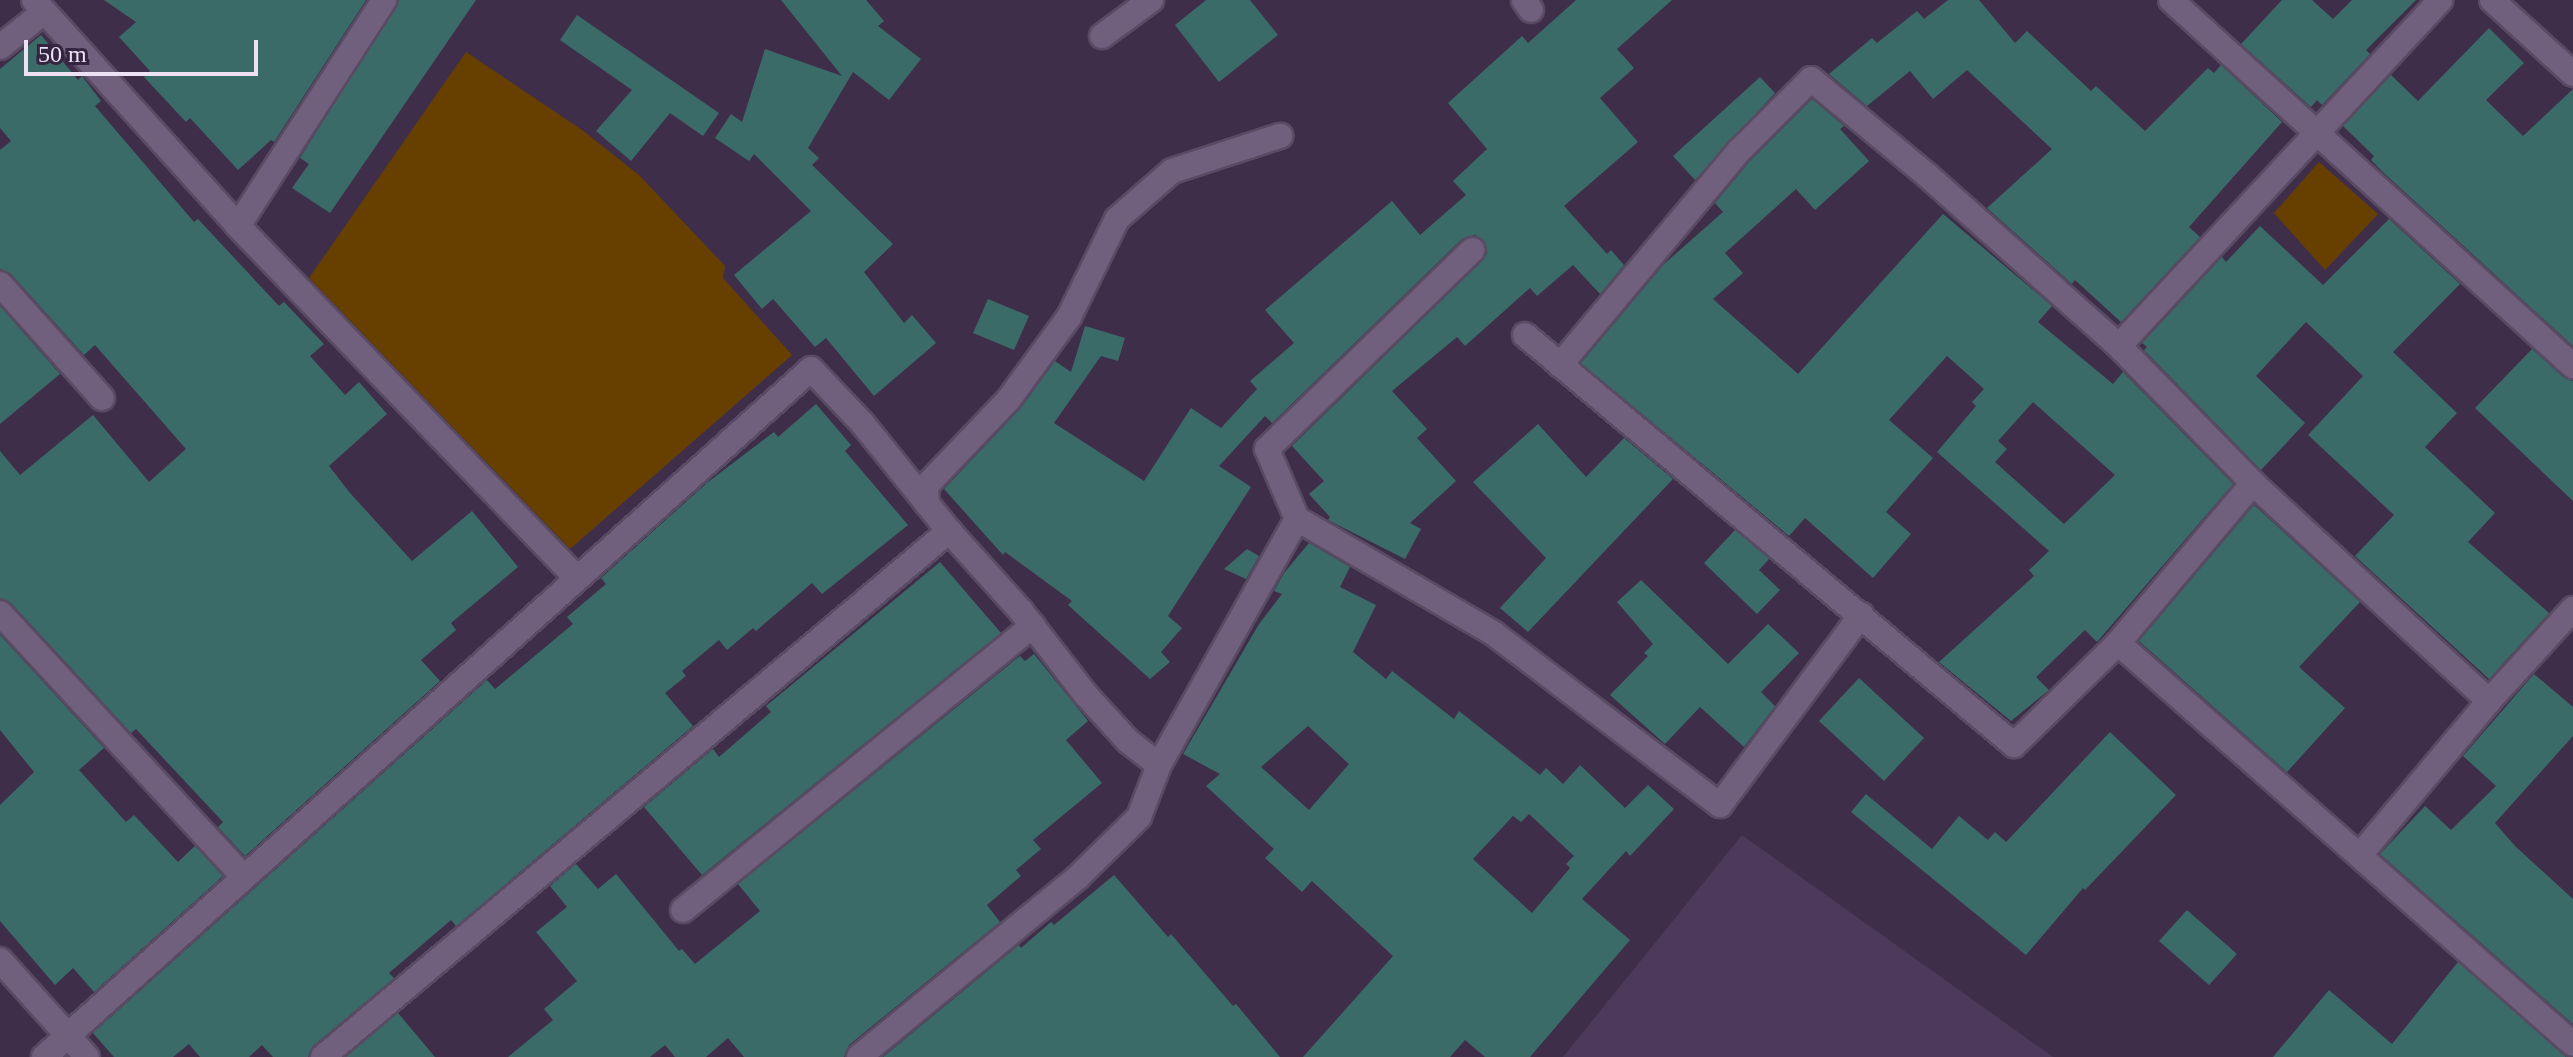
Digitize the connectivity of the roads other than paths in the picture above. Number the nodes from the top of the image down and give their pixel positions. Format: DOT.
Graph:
graph roads {
  1 [pos="384,0"];
  2 [pos="1151,0"];
  3 [pos="2171,0"];
  4 [pos="2440,0"];
  5 [pos="2492,0"];
  6 [pos="39,6"];
  7 [pos="1102,36"];
  8 [pos="0,47"];
  9 [pos="2573,74"];
  10 [pos="2318,130"];
  11 [pos="1280,136"];
  12 [pos="238,226"];
  13 [pos="1472,250"];
  14 [pos="0,284"];
  15 [pos="1525,335"];
  16 [pos="2119,346"];
  17 [pos="1560,365"];
  18 [pos="2573,366"];
  19 [pos="102,398"];
  20 [pos="2253,483"];
  21 [pos="927,504"];
  22 [pos="1297,519"];
  23 [pos="949,531"];
  24 [pos="576,577"];
  25 [pos="2573,609"];
  26 [pos="0,613"];
  27 [pos="1861,615"];
  28 [pos="1033,626"];
  29 [pos="2118,643"];
  30 [pos="2489,701"];
  31 [pos="1159,765"];
  32 [pos="2360,855"];
  33 [pos="244,877"];
  34 [pos="683,910"];
  35 [pos="0,960"];
  36 [pos="68,1037"];
  37 [pos="2573,1044"];
  38 [pos="44,1057"];
  39 [pos="87,1057"];
  40 [pos="323,1057"];
  41 [pos="859,1057"];
  1 -- 12 [label="street"];
  2 -- 7 [label="street"];
  3 -- 10 [label="street"];
  4 -- 10 [label="street"];
  5 -- 9 [label="street"];
  6 -- 8 [label="street"];
  6 -- 12 [label="street"];
  10 -- 16 [label="street"];
  10 -- 18 [label="street"];
  11 -- 21 [label="street"];
  12 -- 24 [label="street"];
  13 -- 22 [label="street"];
  14 -- 19 [label="street"];
  15 -- 17 [label="street"];
  16 -- 17 [label="street"];
  16 -- 20 [label="street"];
  17 -- 27 [label="street"];
  20 -- 29 [label="street"];
  20 -- 30 [label="street"];
  21 -- 23 [label="street"];
  21 -- 24 [label="street"];
  22 -- 27 [label="street"];
  22 -- 31 [label="street"];
  23 -- 28 [label="street"];
  23 -- 40 [label="street"];
  24 -- 33 [label="street"];
  25 -- 30 [label="street"];
  26 -- 33 [label="street"];
  27 -- 29 [label="street"];
  28 -- 31 [label="street"];
  28 -- 34 [label="street"];
  29 -- 32 [label="street"];
  30 -- 32 [label="street"];
  31 -- 41 [label="street"];
  32 -- 37 [label="street"];
  33 -- 36 [label="street"];
  35 -- 36 [label="street"];
  36 -- 38 [label="street"];
  36 -- 39 [label="street"];
}
